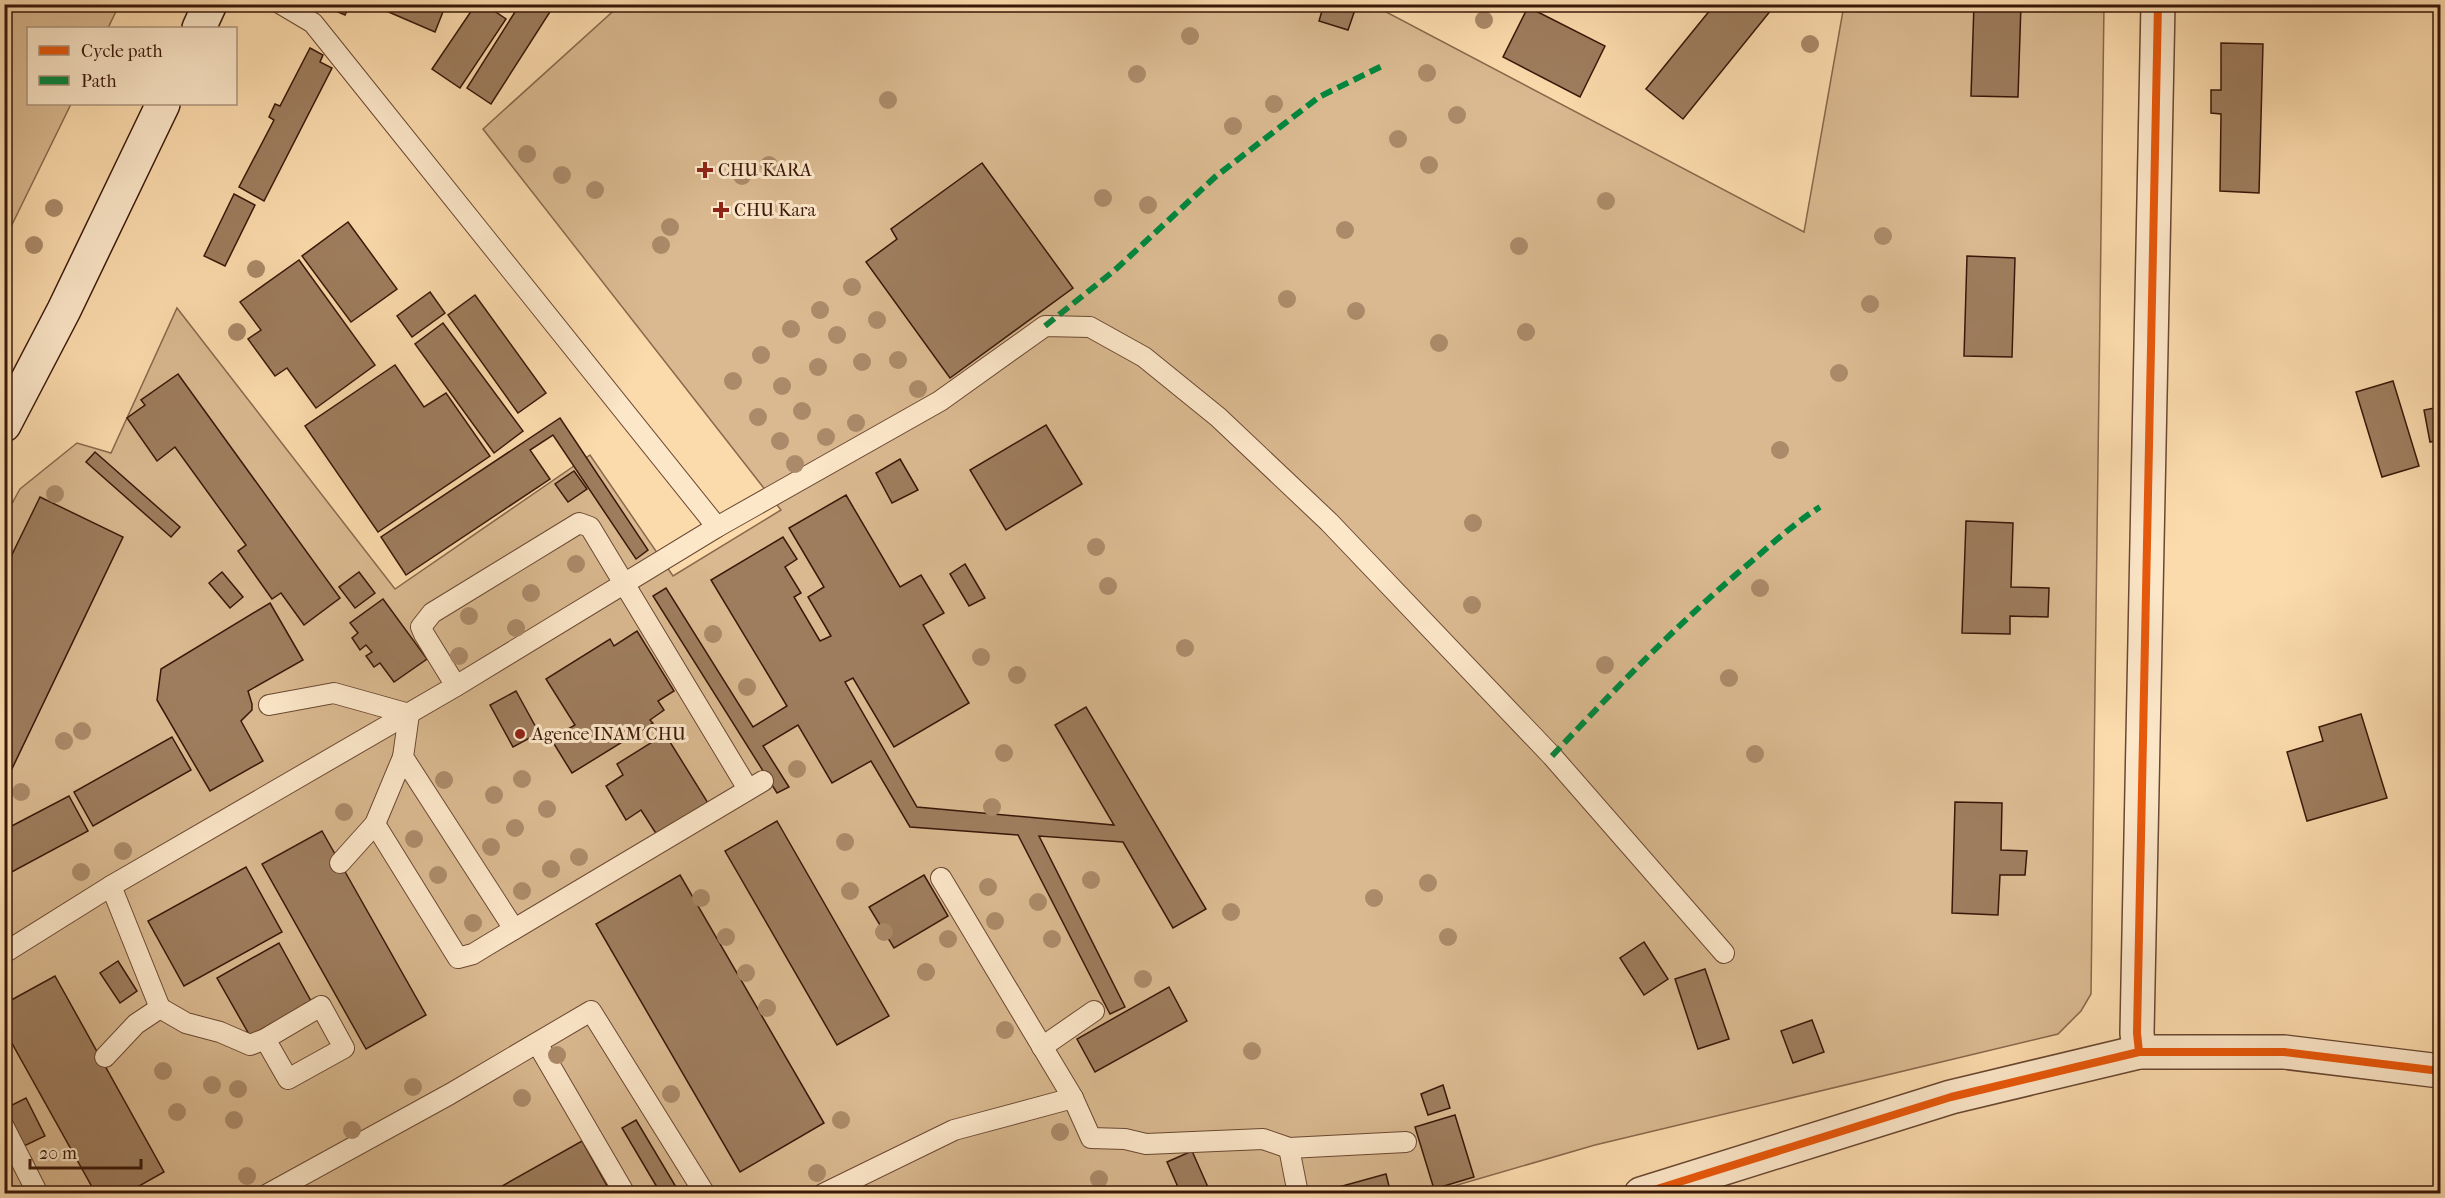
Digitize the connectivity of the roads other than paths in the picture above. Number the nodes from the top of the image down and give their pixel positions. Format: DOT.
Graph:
graph roads {
  1 [pos="210,4"];
  2 [pos="281,4"];
  3 [pos="2158,4"];
  4 [pos="199,27"];
  5 [pos="163,105"];
  6 [pos="4,425"];
  7 [pos="717,527"];
  8 [pos="625,583"];
  9 [pos="456,686"];
  10 [pos="269,705"];
  11 [pos="409,714"];
  12 [pos="403,757"];
  13 [pos="375,824"];
  14 [pos="340,862"];
  15 [pos="942,878"];
  16 [pos="111,886"];
  17 [pos="514,928"];
  18 [pos="4,953"];
  19 [pos="1724,953"];
  20 [pos="160,1008"];
  21 [pos="1094,1011"];
  22 [pos="265,1039"];
  23 [pos="537,1043"];
  24 [pos="1042,1047"];
  25 [pos="2139,1052"];
  26 [pos="105,1057"];
  27 [pos="2440,1071"];
  28 [pos="1072,1098"];
  29 [pos="4,1127"];
  30 [pos="1406,1142"];
  31 [pos="1289,1148"];
  32 [pos="38,1194"];
  33 [pos="268,1194"];
  34 [pos="625,1194"];
  35 [pos="705,1194"];
  36 [pos="824,1194"];
  37 [pos="1298,1194"];
  38 [pos="1641,1194"];
  1 -- 4 [label="street"];
  2 -- 7 [label="lane"];
  3 -- 25 [label="street"];
  5 -- 6 [label="street"];
  7 -- 8 [label="lane"];
  7 -- 19 [label="lane"];
  8 -- 9 [label="lane"];
  8 -- 9 [label="lane"];
  8 -- 17 [label="lane"];
  9 -- 11 [label="lane"];
  10 -- 11 [label="lane"];
  11 -- 12 [label="lane"];
  11 -- 16 [label="lane"];
  12 -- 13 [label="lane"];
  12 -- 17 [label="lane"];
  13 -- 14 [label="lane"];
  13 -- 17 [label="lane"];
  15 -- 24 [label="lane"];
  16 -- 18 [label="lane"];
  16 -- 20 [label="lane"];
  20 -- 22 [label="lane"];
  20 -- 26 [label="lane"];
  21 -- 24 [label="lane"];
  23 -- 33 [label="lane"];
  23 -- 34 [label="lane"];
  23 -- 35 [label="lane"];
  24 -- 28 [label="lane"];
  25 -- 27 [label="street"];
  25 -- 38 [label="street"];
  28 -- 31 [label="lane"];
  28 -- 36 [label="lane"];
  29 -- 32 [label="lane"];
  30 -- 31 [label="lane"];
  31 -- 37 [label="lane"];
}
